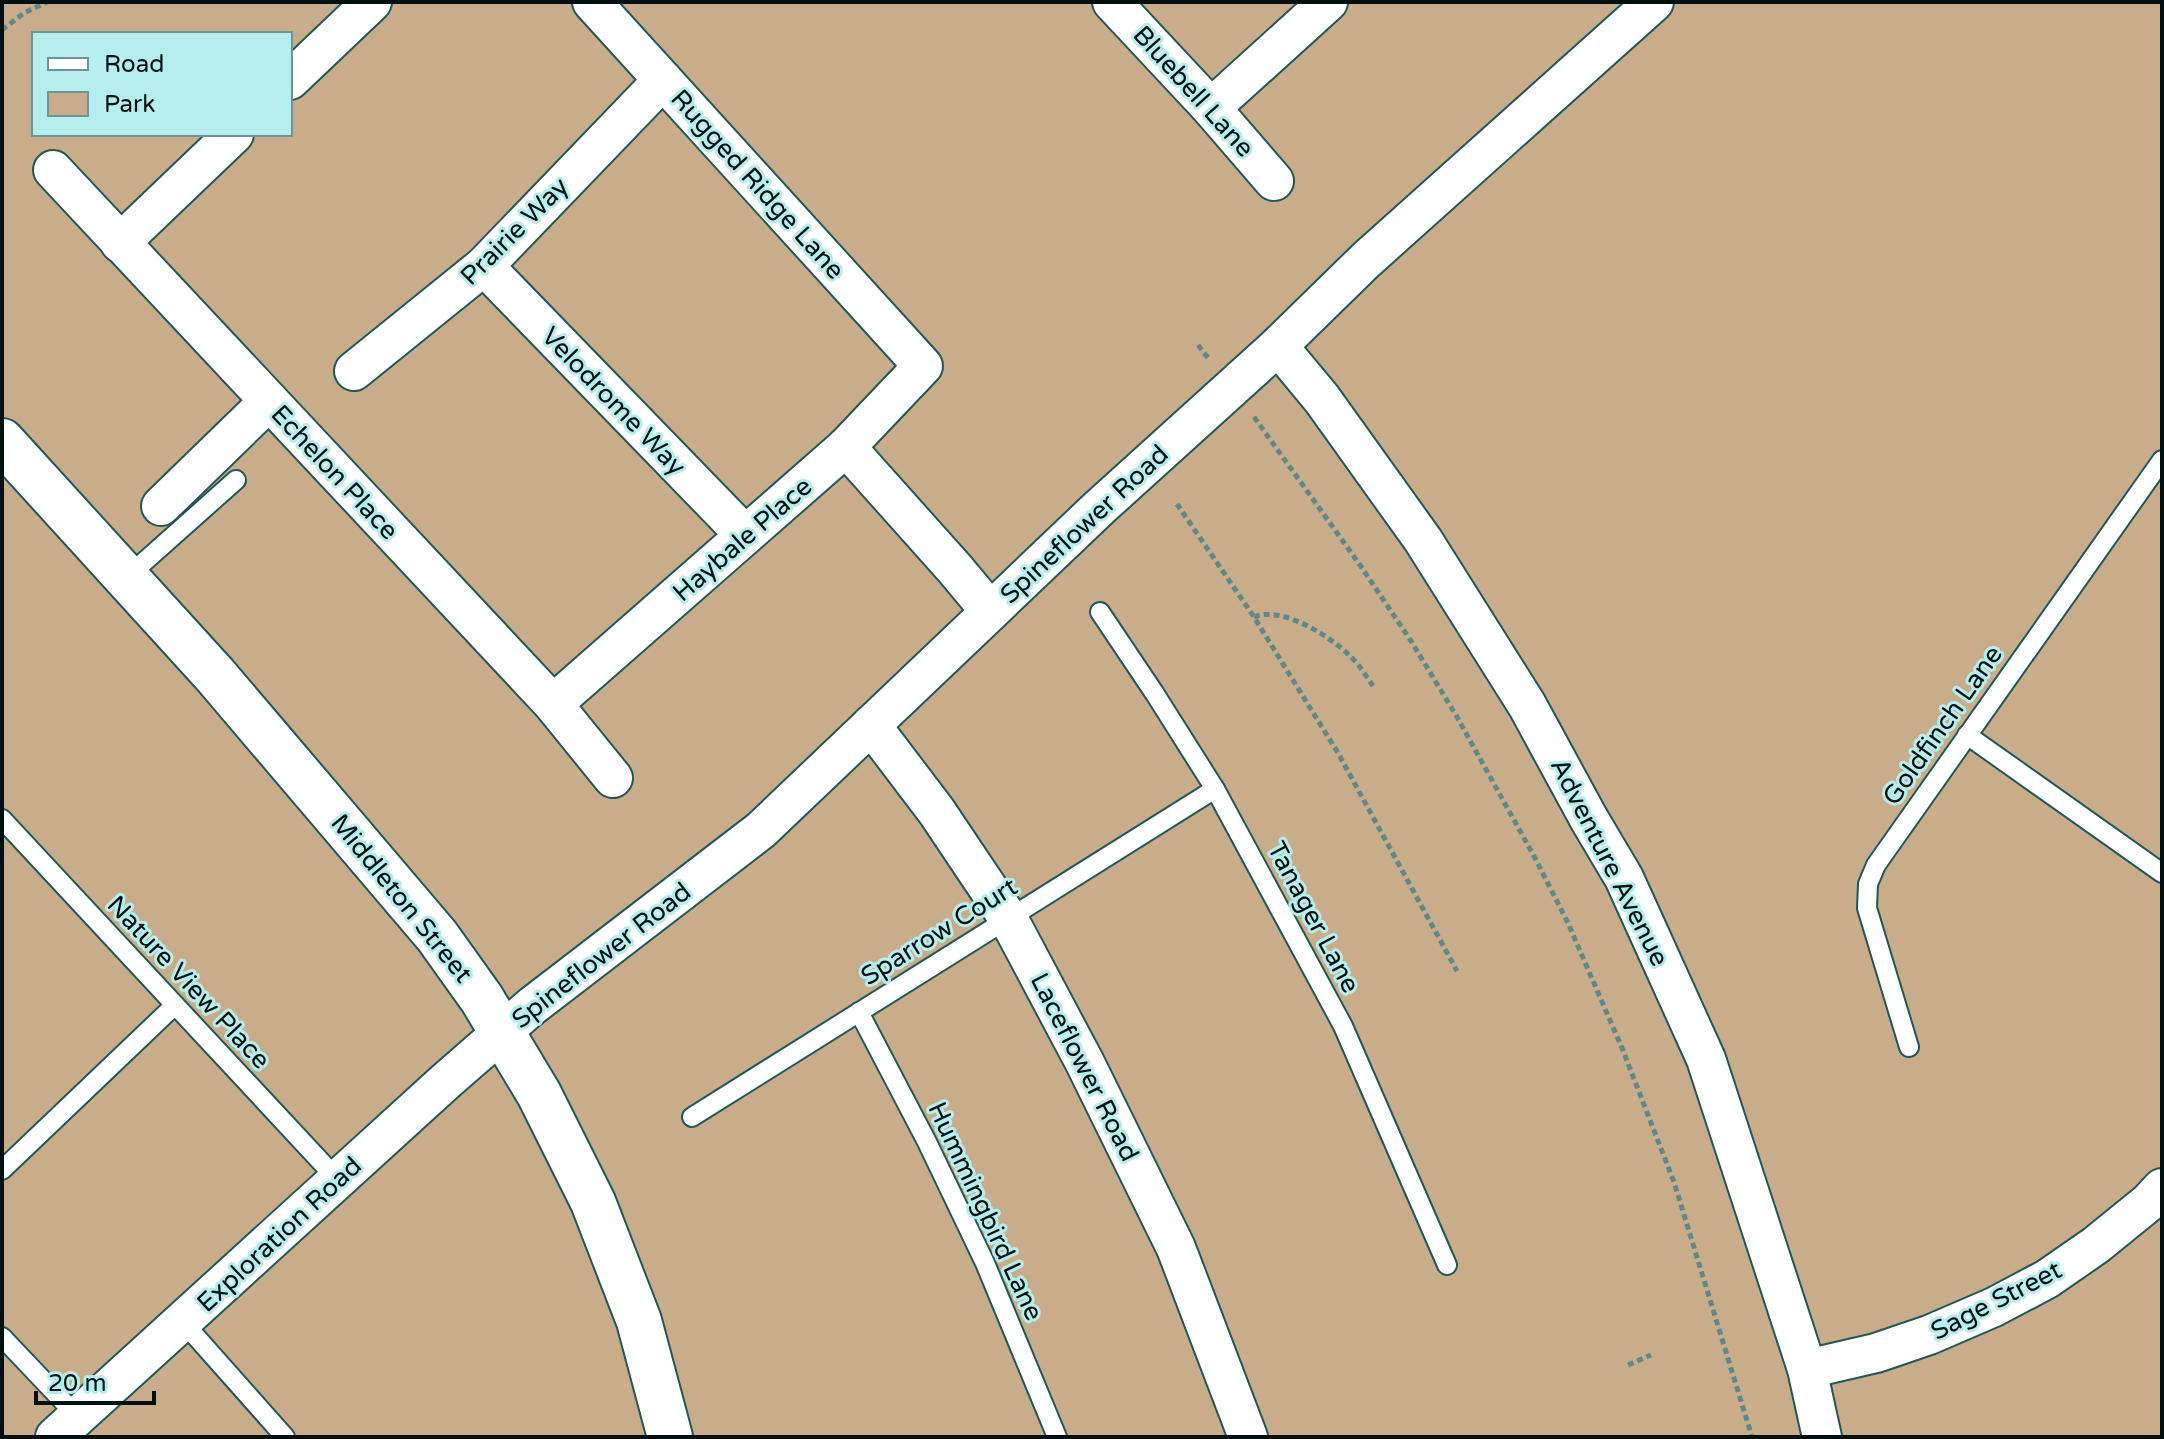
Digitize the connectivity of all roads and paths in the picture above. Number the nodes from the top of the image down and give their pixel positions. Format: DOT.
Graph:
graph roads {
  1 [pos="47,2"];
  2 [pos="372,2"];
  3 [pos="592,2"];
  4 [pos="1112,2"];
  5 [pos="1328,2"];
  6 [pos="1654,2"];
  7 [pos="2,30"];
  8 [pos="292,78"];
  9 [pos="663,80"];
  10 [pos="1211,108"];
  11 [pos="232,136"];
  12 [pos="53,170"];
  13 [pos="1274,181"];
  14 [pos="120,243"];
  15 [pos="484,266"];
  16 [pos="1278,346"];
  17 [pos="923,366"];
  18 [pos="354,371"];
  19 [pos="269,401"];
  20 [pos="1263,430"];
  21 [pos="2,441"];
  22 [pos="846,447"];
  23 [pos="2162,460"];
  24 [pos="236,480"];
  25 [pos="1177,504"];
  26 [pos="161,506"];
  27 [pos="745,535"];
  28 [pos="127,577"];
  29 [pos="990,611"];
  30 [pos="1100,612"];
  31 [pos="1254,617"];
  32 [pos="1373,686"];
  33 [pos="553,704"];
  34 [pos="871,725"];
  35 [pos="1967,735"];
  36 [pos="613,778"];
  37 [pos="1215,789"];
  38 [pos="2,819"];
  39 [pos="2162,873"];
  40 [pos="1008,918"];
  41 [pos="1457,971"];
  42 [pos="175,1005"];
  43 [pos="859,1012"];
  44 [pos="503,1032"];
  45 [pos="1909,1047"];
  46 [pos="692,1117"];
  47 [pos="2,1170"];
  48 [pos="338,1180"];
  49 [pos="2162,1188"];
  50 [pos="1447,1265"];
  51 [pos="183,1322"];
  52 [pos="2,1337"];
  53 [pos="1651,1355"];
  54 [pos="1628,1365"];
  55 [pos="1807,1369"];
  56 [pos="66,1427"];
  57 [pos="285,1437"];
  58 [pos="670,1437"];
  59 [pos="1057,1437"];
  60 [pos="1248,1437"];
  61 [pos="1752,1437"];
  62 [pos="1822,1437"];
  1 -- 7 [label="path"];
  2 -- 8 [label="street"];
  3 -- 9 [label="street, Rugged Ridge Lane"];
  4 -- 10 [label="street, Bluebell Lane"];
  5 -- 10 [label="street"];
  6 -- 16 [label="street, Spineflower Road"];
  9 -- 15 [label="street, Prairie Way"];
  9 -- 17 [label="street, Rugged Ridge Lane"];
  10 -- 13 [label="street, Bluebell Lane"];
  11 -- 14 [label="street"];
  12 -- 14 [label="street, Echelon Place"];
  14 -- 19 [label="street, Echelon Place"];
  15 -- 18 [label="street, Prairie Way"];
  15 -- 27 [label="street, Velodrome Way"];
  16 -- 29 [label="street, Spineflower Road"];
  16 -- 55 [label="street, Adventure Avenue"];
  17 -- 22 [label="street, Haybale Place"];
  19 -- 26 [label="street"];
  19 -- 33 [label="street, Echelon Place"];
  20 -- 61 [label="path"];
  21 -- 28 [label="street, Middleton Street"];
  22 -- 27 [label="street, Haybale Place"];
  22 -- 29 [label="street"];
  23 -- 35 [label="lane, Goldfinch Lane"];
  24 -- 28 [label="lane"];
  25 -- 31 [label="path"];
  27 -- 33 [label="street, Haybale Place"];
  28 -- 44 [label="street, Middleton Street"];
  29 -- 34 [label="street, Spineflower Road"];
  30 -- 37 [label="lane, Tanager Lane"];
  31 -- 32 [label="path"];
  31 -- 41 [label="path"];
  33 -- 36 [label="street, Echelon Place"];
  34 -- 40 [label="street, Laceflower Road"];
  34 -- 44 [label="street, Spineflower Road"];
  35 -- 39 [label="lane"];
  35 -- 45 [label="lane, Goldfinch Lane"];
  37 -- 40 [label="lane, Sparrow Court"];
  37 -- 50 [label="lane, Tanager Lane"];
  38 -- 42 [label="lane, Nature View Place"];
  40 -- 43 [label="lane, Sparrow Court"];
  40 -- 60 [label="street, Laceflower Road"];
  42 -- 47 [label="lane"];
  42 -- 48 [label="lane, Nature View Place"];
  43 -- 46 [label="lane, Sparrow Court"];
  43 -- 59 [label="lane, Hummingbird Lane"];
  44 -- 48 [label="street, Exploration Road"];
  44 -- 58 [label="street, Middleton Street"];
  48 -- 51 [label="street, Exploration Road"];
  49 -- 55 [label="street, Sage Street"];
  51 -- 56 [label="street, Exploration Road"];
  51 -- 57 [label="lane"];
  52 -- 56 [label="lane"];
  53 -- 54 [label="path"];
  55 -- 62 [label="street, Adventure Avenue"];
}
